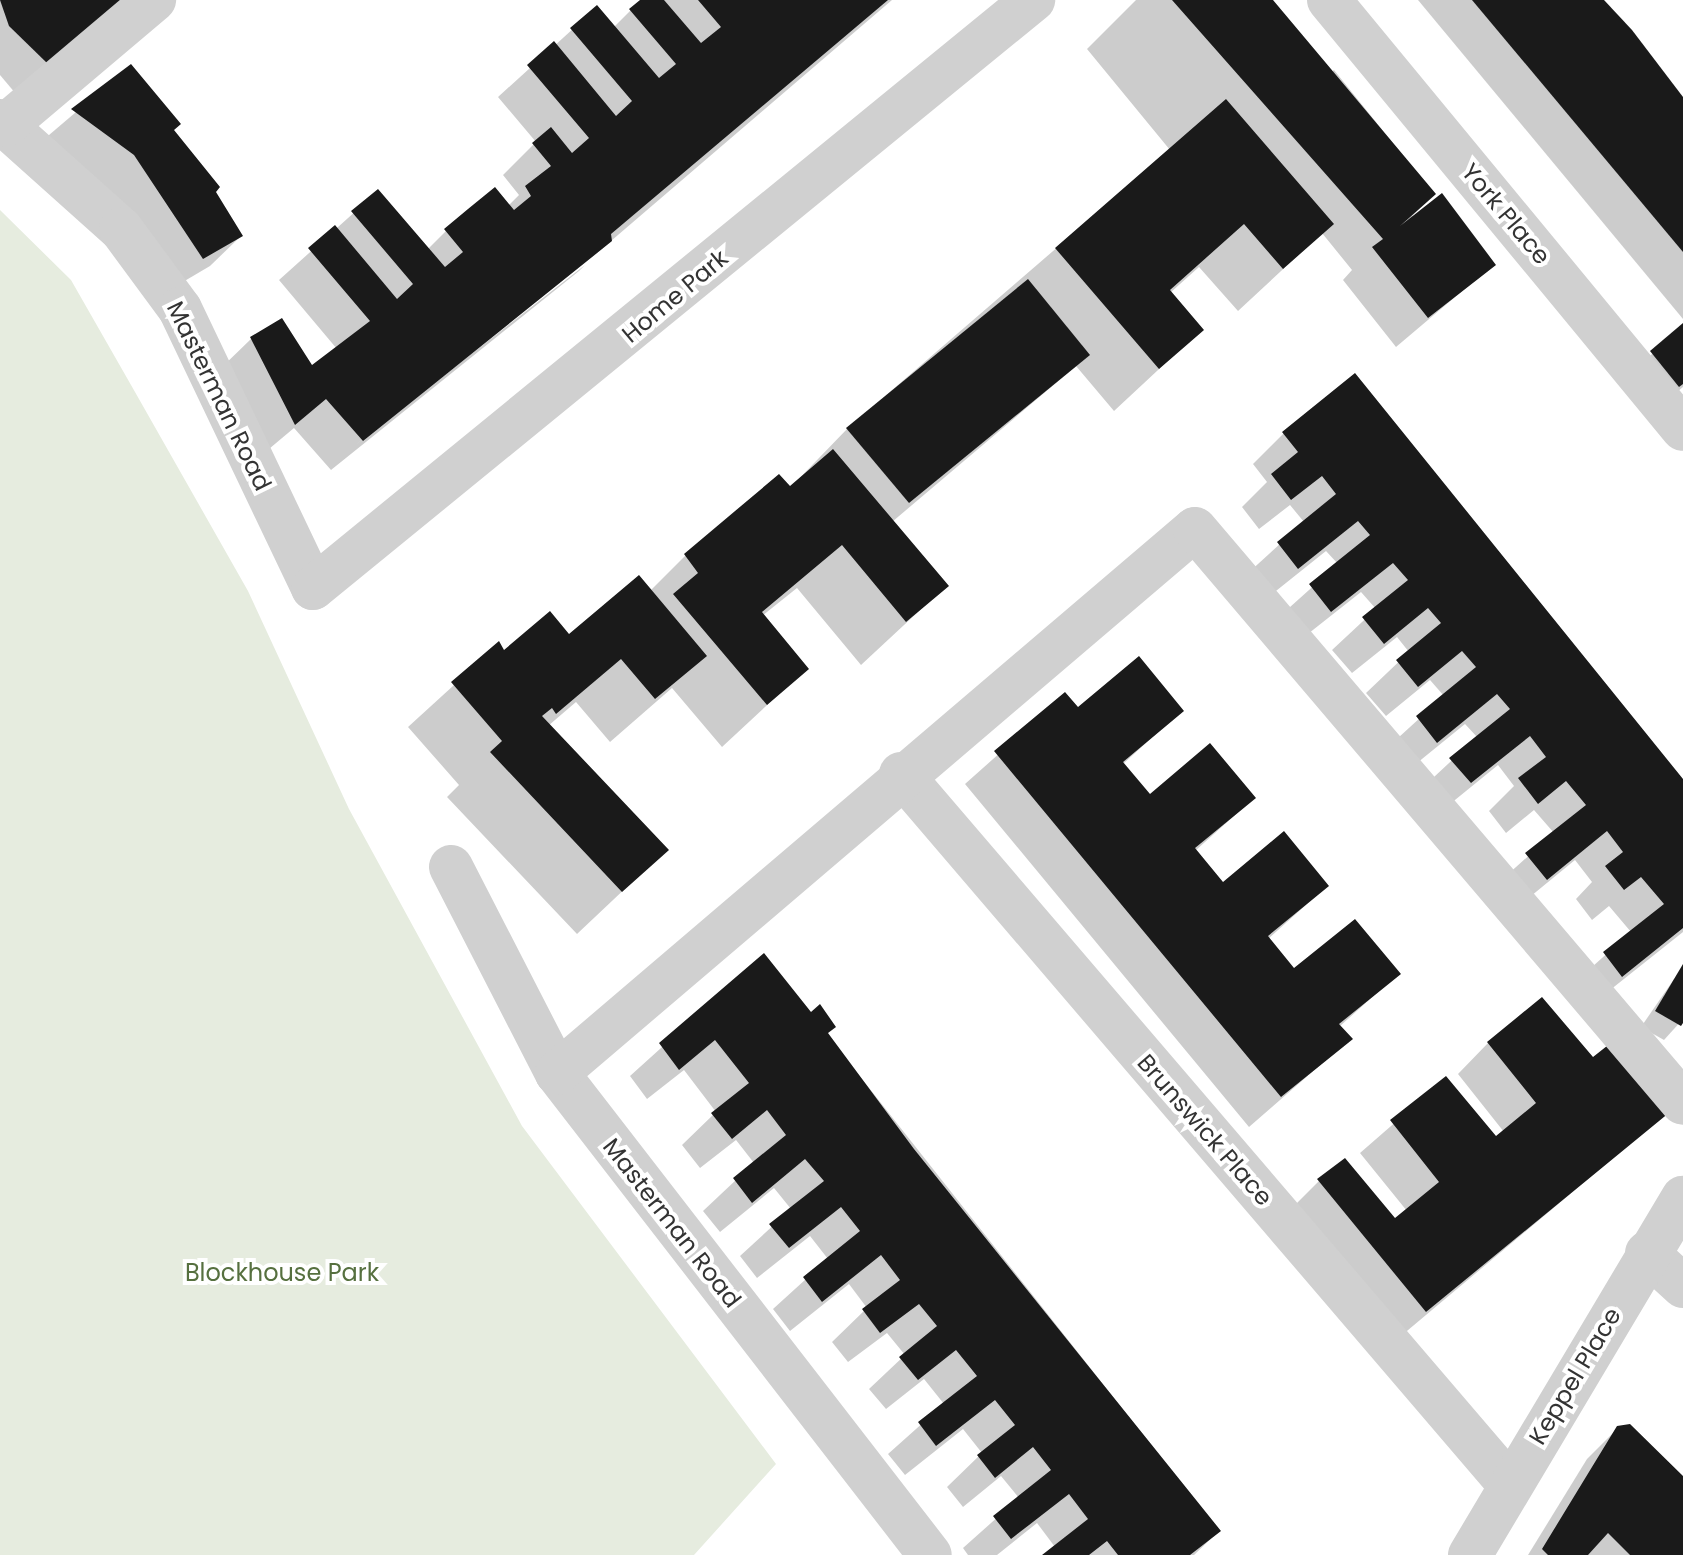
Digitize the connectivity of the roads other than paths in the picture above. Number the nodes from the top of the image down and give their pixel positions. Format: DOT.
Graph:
graph roads {
  1 [pos="154,0"];
  2 [pos="1033,0"];
  3 [pos="1329,0"];
  4 [pos="3,123"];
  5 [pos="1683,429"];
  6 [pos="313,588"];
  7 [pos="901,774"];
  8 [pos="451,867"];
  9 [pos="557,1073"];
  10 [pos="1683,1103"];
  11 [pos="1683,1198"];
  12 [pos="1647,1253"];
  13 [pos="1683,1286"];
  14 [pos="1510,1485"];
  15 [pos="930,1555"];
  16 [pos="1470,1555"];
  1 -- 4 [label="street"];
  2 -- 6 [label="street, Home Park"];
  3 -- 5 [label="street, York Place"];
  4 -- 6 [label="street, Masterman Road"];
  7 -- 9 [label="street"];
  7 -- 10 [label="street"];
  7 -- 14 [label="street, Brunswick Place"];
  8 -- 9 [label="street, Masterman Road"];
  9 -- 15 [label="street, Masterman Road"];
  11 -- 12 [label="street, Keppel Place"];
  12 -- 13 [label="street"];
  12 -- 14 [label="street, Keppel Place"];
  14 -- 16 [label="street, Keppel Place"];
}
